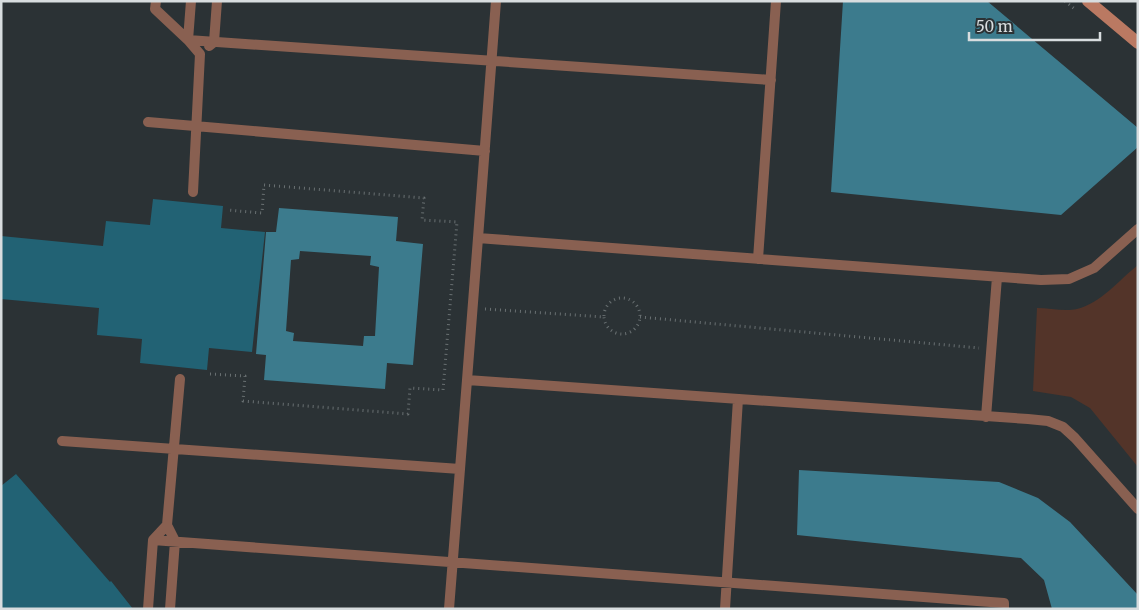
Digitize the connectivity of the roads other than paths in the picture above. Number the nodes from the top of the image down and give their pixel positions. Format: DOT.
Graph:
graph roads {
  1 [pos="156,1"];
  2 [pos="190,1"];
  3 [pos="217,1"];
  4 [pos="496,1"];
  5 [pos="776,1"];
  6 [pos="1088,1"];
  7 [pos="188,40"];
  8 [pos="214,42"];
  9 [pos="1138,43"];
  10 [pos="200,54"];
  11 [pos="492,61"];
  12 [pos="771,80"];
  13 [pos="148,122"];
  14 [pos="196,126"];
  15 [pos="485,151"];
  16 [pos="193,192"];
  17 [pos="1138,229"];
  18 [pos="478,238"];
  19 [pos="758,259"];
  20 [pos="997,277"];
  21 [pos="180,378"];
  22 [pos="467,380"];
  23 [pos="738,399"];
  24 [pos="986,417"];
  25 [pos="62,441"];
  26 [pos="173,448"];
  27 [pos="460,469"];
  28 [pos="1138,509"];
  29 [pos="166,525"];
  30 [pos="153,540"];
  31 [pos="175,541"];
  32 [pos="453,562"];
  33 [pos="726,582"];
  34 [pos="148,609"];
  35 [pos="170,609"];
  36 [pos="449,609"];
  37 [pos="725,609"];
  38 [pos="1004,609"];
  1 -- 7 [label="lane"];
  2 -- 7 [label="lane"];
  3 -- 8 [label="lane"];
  4 -- 11 [label="lane"];
  5 -- 12 [label="lane"];
  6 -- 9 [label="main road"];
  7 -- 8 [label="lane"];
  7 -- 10 [label="lane"];
  8 -- 10 [label="lane"];
  8 -- 11 [label="lane"];
  10 -- 14 [label="lane"];
  11 -- 12 [label="lane"];
  11 -- 15 [label="lane"];
  12 -- 19 [label="lane"];
  13 -- 14 [label="lane"];
  14 -- 15 [label="lane"];
  14 -- 16 [label="lane"];
  15 -- 18 [label="lane"];
  17 -- 20 [label="lane"];
  18 -- 19 [label="lane"];
  18 -- 22 [label="lane"];
  19 -- 20 [label="lane"];
  20 -- 24 [label="lane"];
  21 -- 26 [label="lane"];
  22 -- 23 [label="lane"];
  22 -- 27 [label="lane"];
  23 -- 24 [label="lane"];
  23 -- 33 [label="lane"];
  24 -- 28 [label="lane"];
  25 -- 26 [label="lane"];
  26 -- 27 [label="lane"];
  26 -- 29 [label="lane"];
  27 -- 32 [label="lane"];
  29 -- 30 [label="lane"];
  29 -- 31 [label="lane"];
  30 -- 31 [label="lane"];
  30 -- 34 [label="lane"];
  31 -- 32 [label="lane"];
  31 -- 35 [label="lane"];
  32 -- 33 [label="lane"];
  32 -- 36 [label="lane"];
  33 -- 37 [label="lane"];
  33 -- 38 [label="lane"];
}
